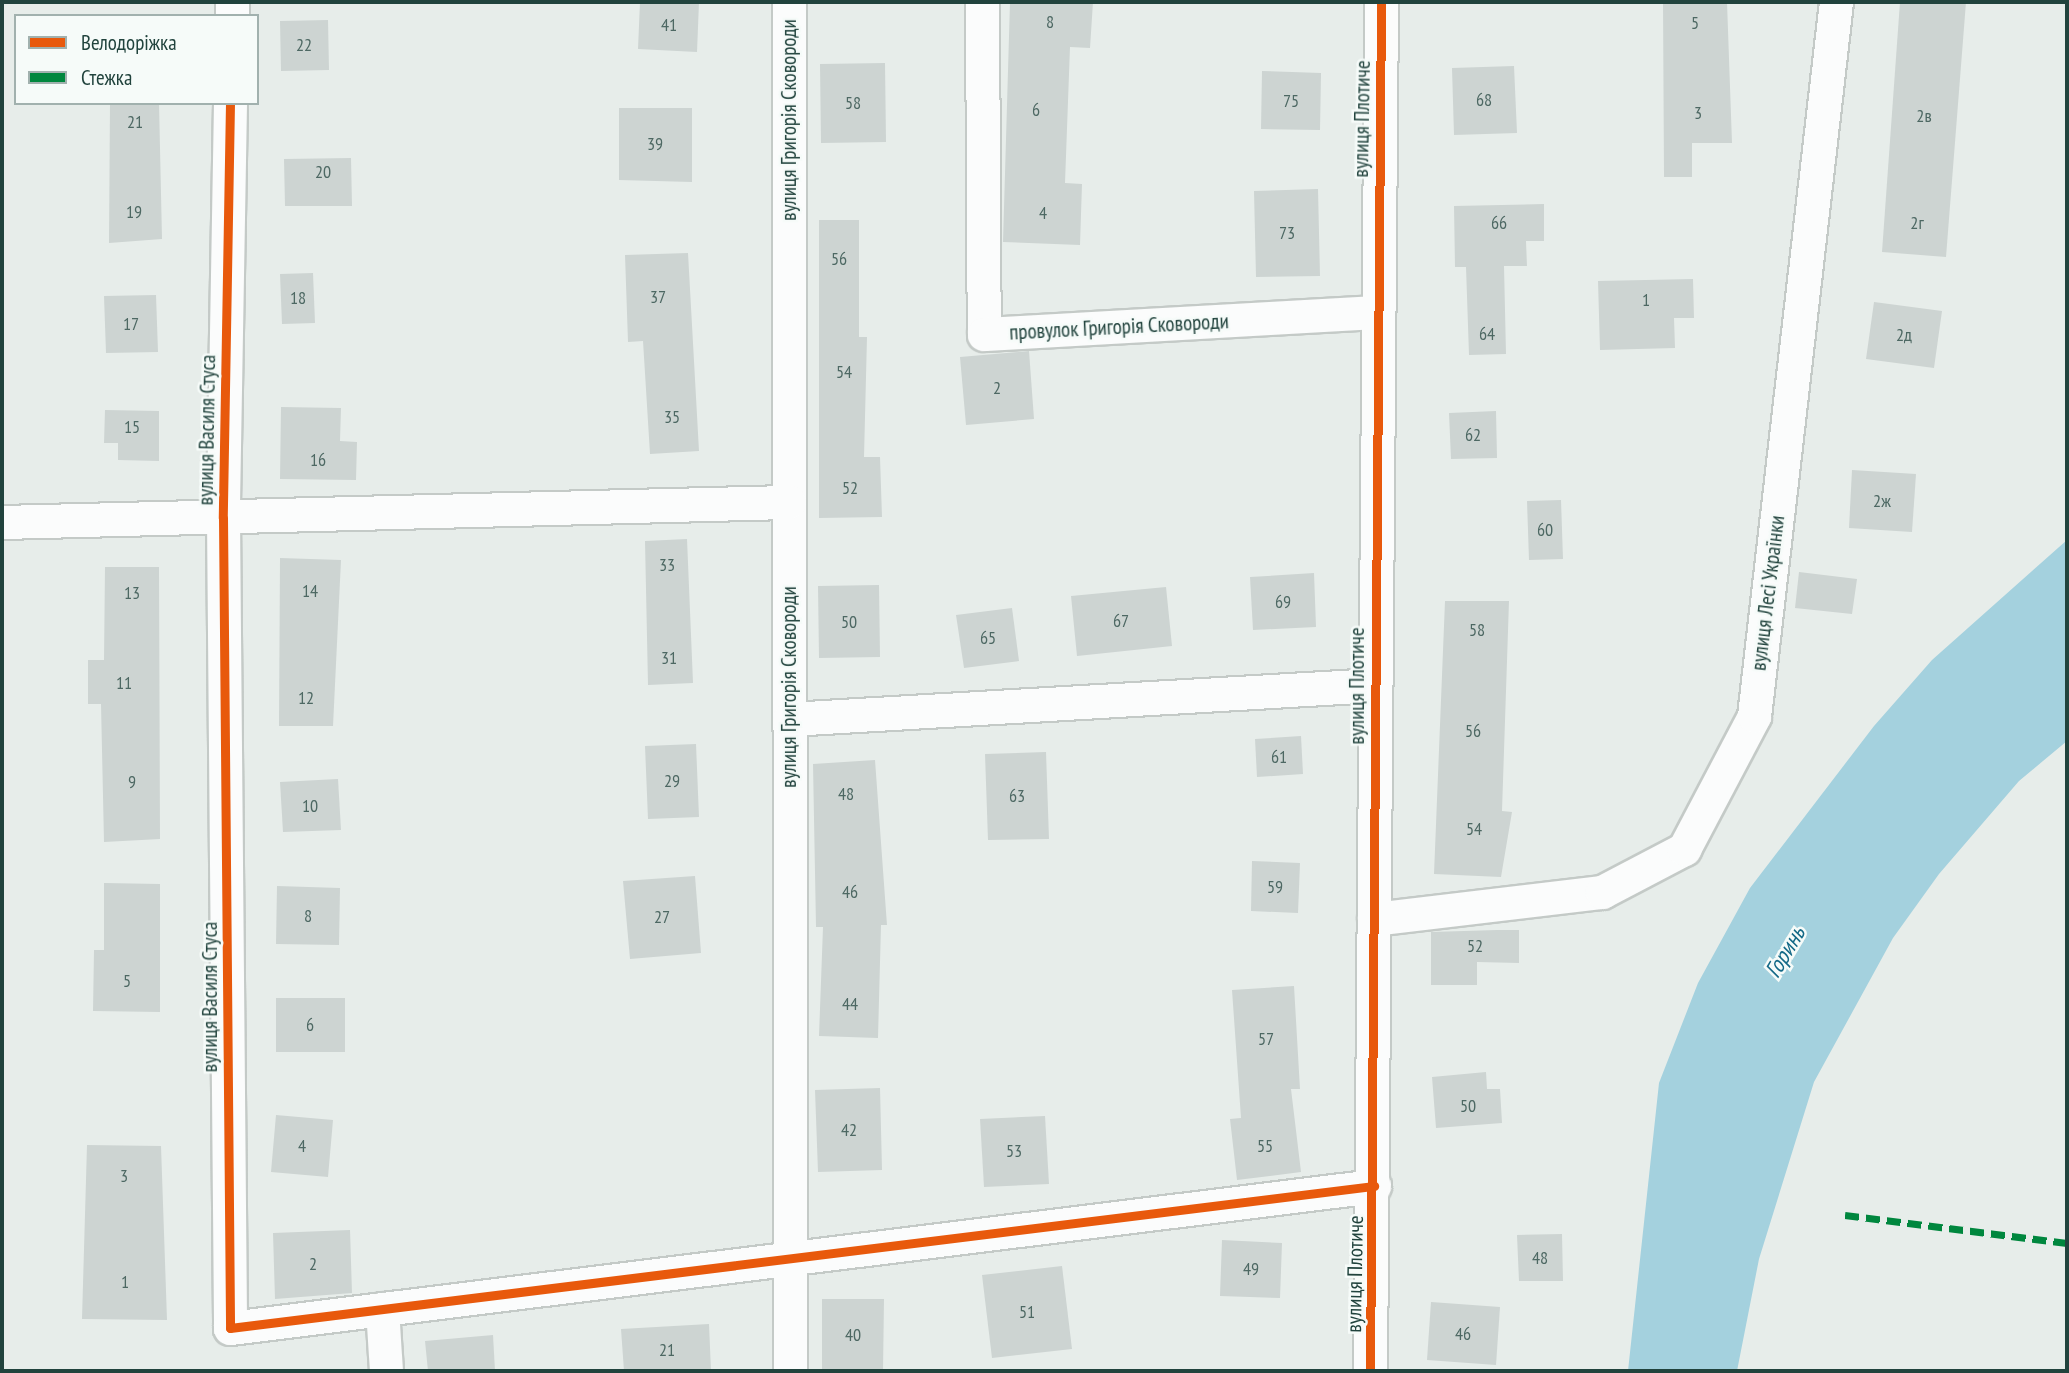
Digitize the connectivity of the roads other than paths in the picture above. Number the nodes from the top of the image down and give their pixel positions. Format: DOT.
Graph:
graph roads {
  1 [pos="789,2"];
  2 [pos="982,2"];
  3 [pos="1381,2"];
  4 [pos="1836,2"];
  5 [pos="230,105"];
  6 [pos="1377,312"];
  7 [pos="789,502"];
  8 [pos="223,518"];
  9 [pos="2,522"];
  10 [pos="1375,685"];
  11 [pos="789,719"];
  12 [pos="1374,919"];
  13 [pos="1374,1186"];
  14 [pos="790,1259"];
  15 [pos="382,1309"];
  16 [pos="386,1371"];
  17 [pos="790,1371"];
  18 [pos="1370,1371"];
  1 -- 7 [label="street, вулиця Григорія Сковороди"];
  2 -- 6 [label="street, провулок Григорія Сковороди"];
  3 -- 6 [label="street, вулиця Плотиче"];
  4 -- 12 [label="street, вулиця Лесі Українки"];
  5 -- 8 [label="street, вулиця Василя Стуса"];
  6 -- 10 [label="street, вулиця Плотиче"];
  7 -- 8 [label="street"];
  7 -- 11 [label="street, вулиця Григорія Сковороди"];
  8 -- 9 [label="street"];
  8 -- 15 [label="street, вулиця Василя Стуса"];
  10 -- 11 [label="street"];
  10 -- 12 [label="street, вулиця Плотиче"];
  11 -- 14 [label="street, вулиця Григорія Сковороди"];
  12 -- 13 [label="street, вулиця Плотиче"];
  13 -- 14 [label="street, вулиця Василя Стуса"];
  13 -- 18 [label="street, вулиця Плотиче"];
  14 -- 15 [label="street, вулиця Василя Стуса"];
  14 -- 17 [label="street, вулиця Григорія Сковороди"];
  15 -- 16 [label="street"];
}
